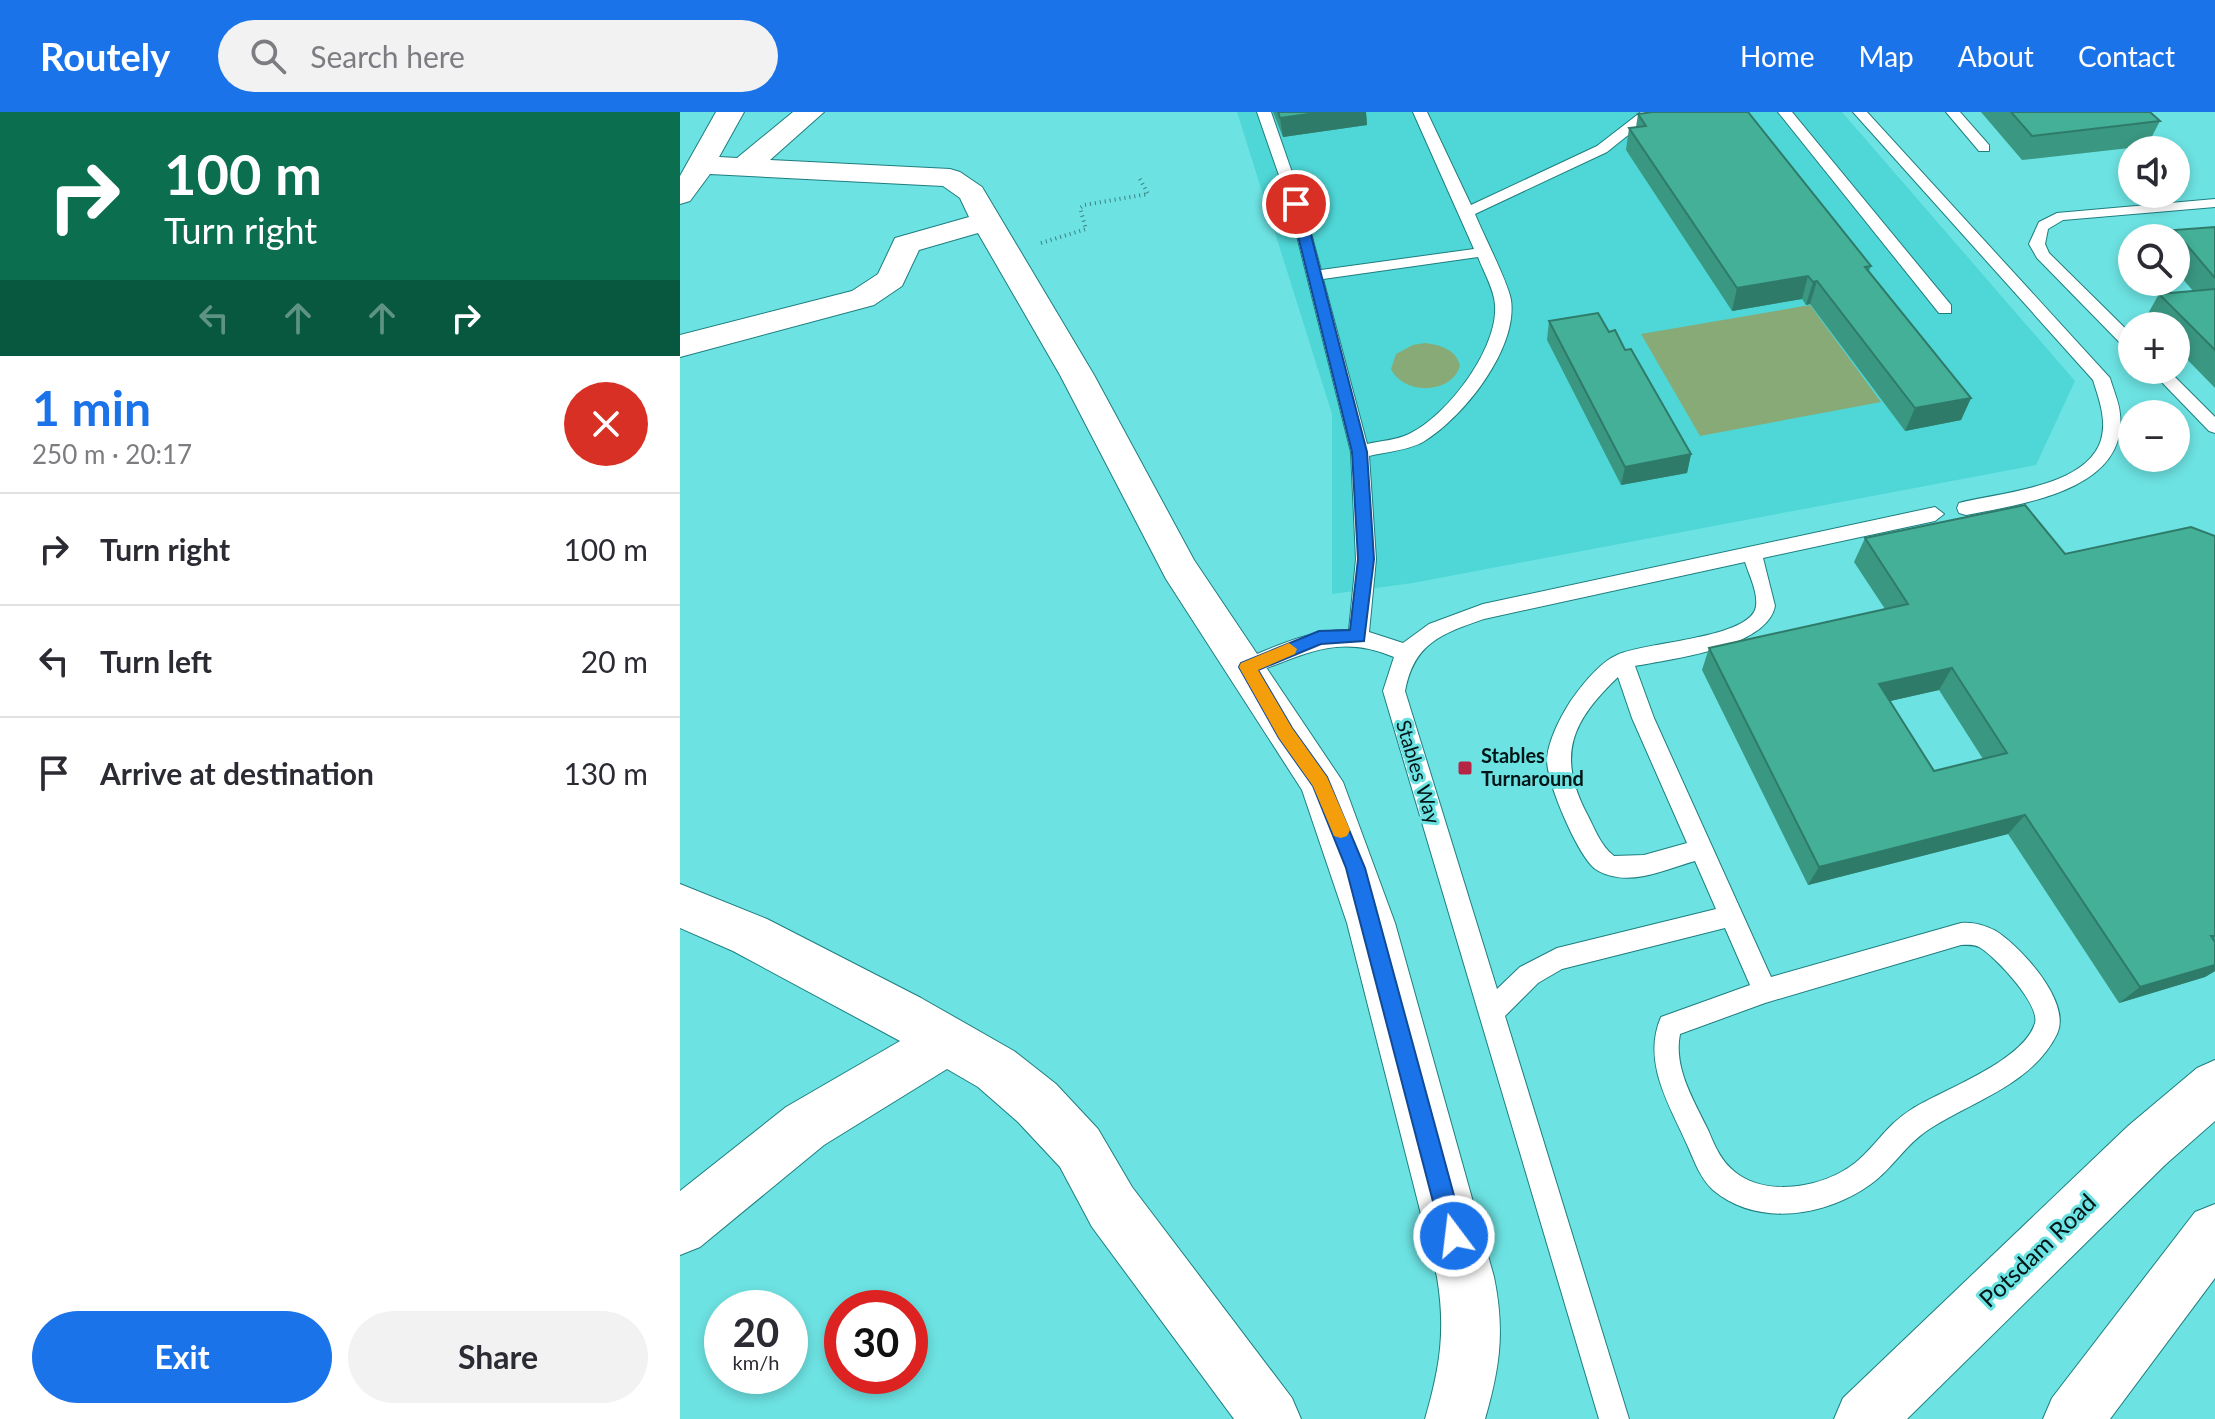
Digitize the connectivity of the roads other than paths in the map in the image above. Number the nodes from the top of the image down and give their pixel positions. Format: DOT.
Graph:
graph roads {
  1 [pos="730,112"];
  2 [pos="810,112"];
  3 [pos="1264,112"];
  4 [pos="1420,112"];
  5 [pos="1650,112"];
  6 [pos="1785,112"];
  7 [pos="1860,112"];
  8 [pos="1953,112"];
  9 [pos="1984,148"];
  10 [pos="701,165"];
  11 [pos="744,167"];
  12 [pos="680,195"];
  13 [pos="2215,203"];
  14 [pos="1467,212"];
  15 [pos="996,237"];
  16 [pos="1483,252"];
  17 [pos="1314,276"];
  18 [pos="1945,309"];
  19 [pos="2118,331"];
  20 [pos="680,346"];
  21 [pos="2172,384"];
  22 [pos="2215,427"];
  23 [pos="1360,452"];
  24 [pos="1966,508"];
  25 [pos="1935,514"];
  26 [pos="1751,552"];
  27 [pos="1358,636"];
  28 [pos="1406,653"];
  29 [pos="1623,661"];
  30 [pos="1247,667"];
  31 [pos="1702,849"];
  32 [pos="680,906"];
  33 [pos="1731,916"];
  34 [pos="1765,991"];
  35 [pos="1491,1012"];
  36 [pos="946,1040"];
  37 [pos="2215,1086"];
  38 [pos="680,1227"];
  39 [pos="2215,1232"];
  40 [pos="1271,1419"];
  41 [pos="1455,1419"];
  42 [pos="1614,1419"];
  43 [pos="1864,1419"];
  44 [pos="2073,1419"];
  1 -- 10 [label="street"];
  2 -- 11 [label="street"];
  3 -- 17 [label="lane"];
  4 -- 14 [label="lane"];
  5 -- 14 [label="lane"];
  6 -- 18 [label="lane"];
  7 -- 24 [label="lane"];
  8 -- 9 [label="lane"];
  10 -- 11 [label="street"];
  10 -- 12 [label="street"];
  11 -- 15 [label="street"];
  13 -- 19 [label="lane"];
  14 -- 16 [label="lane"];
  15 -- 20 [label="street"];
  15 -- 30 [label="street"];
  16 -- 17 [label="lane"];
  16 -- 23 [label="lane"];
  17 -- 23 [label="lane"];
  21 -- 22 [label="lane"];
  23 -- 27 [label="lane"];
  25 -- 26 [label="lane"];
  26 -- 28 [label="lane"];
  26 -- 29 [label="lane"];
  27 -- 28 [label="lane"];
  27 -- 30 [label="lane"];
  28 -- 35 [label="lane, Stables Way"];
  29 -- 31 [label="lane"];
  29 -- 31 [label="lane"];
  30 -- 41 [label="street"];
  31 -- 33 [label="lane"];
  32 -- 36 [label="street"];
  33 -- 34 [label="lane"];
  33 -- 35 [label="lane"];
  34 -- 34 [label="lane"];
  35 -- 42 [label="lane, Stables Way"];
  36 -- 38 [label="street"];
  36 -- 40 [label="street"];
  37 -- 43 [label="street, Potsdam Road"];
  39 -- 44 [label="street"];
}
